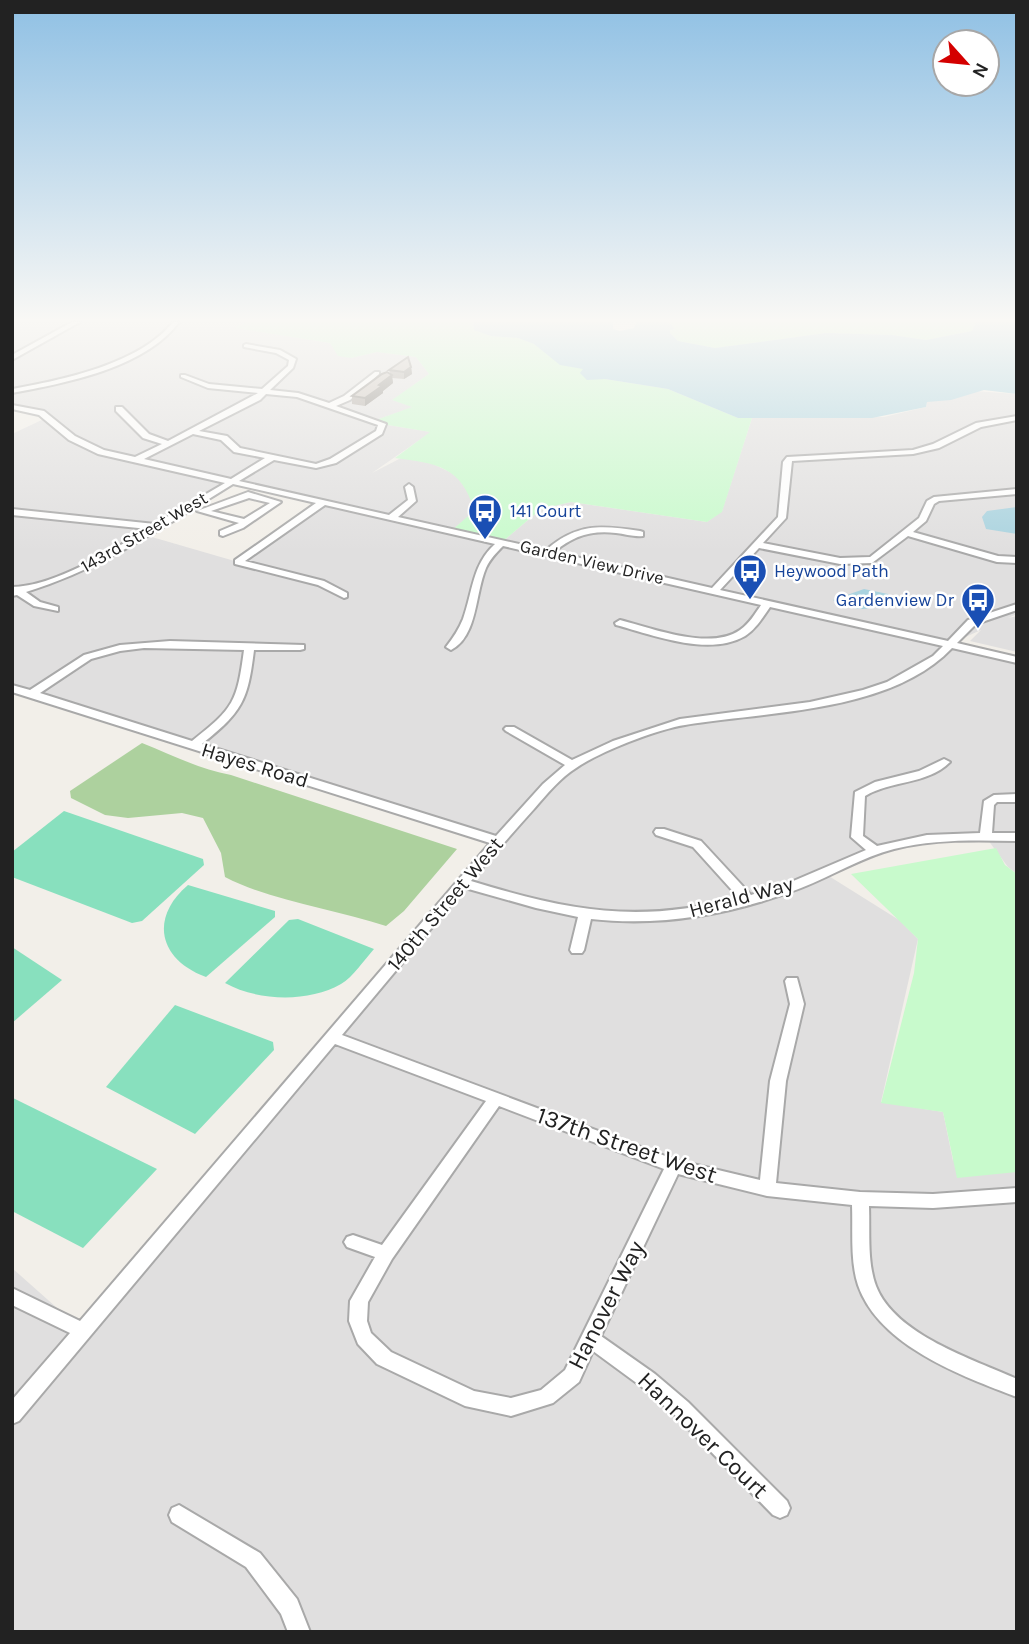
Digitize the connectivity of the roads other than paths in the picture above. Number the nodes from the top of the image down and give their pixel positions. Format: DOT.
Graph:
graph roads {
  1 [pos="254,399"];
  2 [pos="310,399"];
  3 [pos="345,399"];
  4 [pos="331,405"];
  5 [pos="12,407"];
  6 [pos="118,409"];
  7 [pos="1017,418"];
  8 [pos="189,431"];
  9 [pos="167,443"];
  10 [pos="271,458"];
  11 [pos="136,460"];
  12 [pos="232,481"];
  13 [pos="1016,486"];
  14 [pos="409,487"];
  15 [pos="324,502"];
  16 [pos="188,508"];
  17 [pos="202,511"];
  18 [pos="12,512"];
  19 [pos="392,517"];
  20 [pos="245,522"];
  21 [pos="156,527"];
  22 [pos="223,533"];
  23 [pos="908,533"];
  24 [pos="640,534"];
  25 [pos="502,542"];
  26 [pos="758,545"];
  27 [pos="548,553"];
  28 [pos="1017,560"];
  29 [pos="15,590"];
  30 [pos="715,590"];
  31 [pos="344,596"];
  32 [pos="768,602"];
  33 [pos="1017,607"];
  34 [pos="55,609"];
  35 [pos="620,622"];
  36 [pos="949,644"];
  37 [pos="300,647"];
  38 [pos="451,647"];
  39 [pos="249,649"];
  40 [pos="1017,660"];
  41 [pos="12,688"];
  42 [pos="32,694"];
  43 [pos="510,729"];
  44 [pos="193,746"];
  45 [pos="944,762"];
  46 [pos="572,765"];
  47 [pos="1017,798"];
  48 [pos="660,832"];
  49 [pos="986,836"];
  50 [pos="1017,836"];
  51 [pos="498,841"];
  52 [pos="876,851"];
  53 [pos="463,883"];
  54 [pos="747,899"];
  55 [pos="585,915"];
  56 [pos="577,950"];
  57 [pos="792,981"];
  58 [pos="333,1037"];
  59 [pos="496,1099"];
  60 [pos="674,1166"];
  61 [pos="766,1189"];
  62 [pos="1017,1195"];
  63 [pos="860,1199"];
  64 [pos="353,1241"];
  65 [pos="386,1254"];
  66 [pos="12,1296"];
  67 [pos="83,1331"];
  68 [pos="591,1339"];
  69 [pos="1017,1388"];
  70 [pos="12,1415"];
  71 [pos="780,1508"];
  72 [pos="179,1515"];
  73 [pos="299,1632"];
  1 -- 8 [label="street"];
  2 -- 4 [label="street"];
  3 -- 4 [label="street"];
  4 -- 10 [label="street"];
  5 -- 11 [label="street, Garden View Drive"];
  6 -- 9 [label="street"];
  7 -- 26 [label="street"];
  8 -- 9 [label="street"];
  8 -- 10 [label="street"];
  9 -- 11 [label="street"];
  10 -- 12 [label="street, 143rd Street West"];
  11 -- 12 [label="street, Garden View Drive"];
  12 -- 15 [label="street, Garden View Drive"];
  12 -- 16 [label="street, 143rd Street West"];
  13 -- 23 [label="street"];
  14 -- 19 [label="street"];
  15 -- 19 [label="street, Garden View Drive"];
  15 -- 31 [label="street"];
  16 -- 17 [label="street"];
  16 -- 21 [label="street, 143rd Street West"];
  17 -- 20 [label="street"];
  17 -- 20 [label="street"];
  18 -- 21 [label="street"];
  19 -- 25 [label="street, Garden View Drive"];
  20 -- 22 [label="street"];
  21 -- 29 [label="street, 143rd Street West"];
  23 -- 26 [label="street"];
  23 -- 28 [label="street"];
  24 -- 27 [label="street"];
  25 -- 27 [label="street, Garden View Drive"];
  25 -- 38 [label="street"];
  26 -- 30 [label="street"];
  27 -- 30 [label="street, Garden View Drive"];
  29 -- 34 [label="street"];
  30 -- 32 [label="street, Garden View Drive"];
  32 -- 35 [label="street"];
  32 -- 36 [label="street, Garden View Drive"];
  33 -- 36 [label="street, 140th Street West"];
  36 -- 40 [label="street, Garden View Drive"];
  36 -- 46 [label="street, 140th Street West"];
  37 -- 39 [label="street"];
  39 -- 42 [label="street"];
  39 -- 44 [label="street"];
  41 -- 42 [label="street, Hayes Road"];
  42 -- 44 [label="street, Hayes Road"];
  43 -- 46 [label="street"];
  44 -- 51 [label="street, Hayes Road"];
  45 -- 52 [label="street"];
  46 -- 51 [label="street, 140th Street West"];
  47 -- 49 [label="street"];
  48 -- 54 [label="street"];
  49 -- 50 [label="street, Herald Way"];
  49 -- 52 [label="street, Herald Way"];
  51 -- 53 [label="street, 140th Street West"];
  52 -- 54 [label="street, Herald Way"];
  53 -- 55 [label="street, Herald Way"];
  53 -- 58 [label="street, 140th Street West"];
  54 -- 55 [label="street, Herald Way"];
  55 -- 56 [label="street"];
  57 -- 61 [label="street"];
  58 -- 59 [label="street, 137th Street West"];
  58 -- 67 [label="street, 140th Street West"];
  59 -- 60 [label="street, 137th Street West"];
  59 -- 65 [label="street, Hanover Way"];
  60 -- 61 [label="street, 137th Street West"];
  60 -- 68 [label="street, Hanover Way"];
  61 -- 63 [label="street, 137th Street West"];
  62 -- 63 [label="street, 137th Street West"];
  63 -- 69 [label="street"];
  64 -- 65 [label="street"];
  65 -- 68 [label="street, Hanover Way"];
  66 -- 67 [label="street"];
  67 -- 70 [label="street, 140th Street West"];
  68 -- 71 [label="street, Hannover Court"];
  72 -- 73 [label="street"];
}
